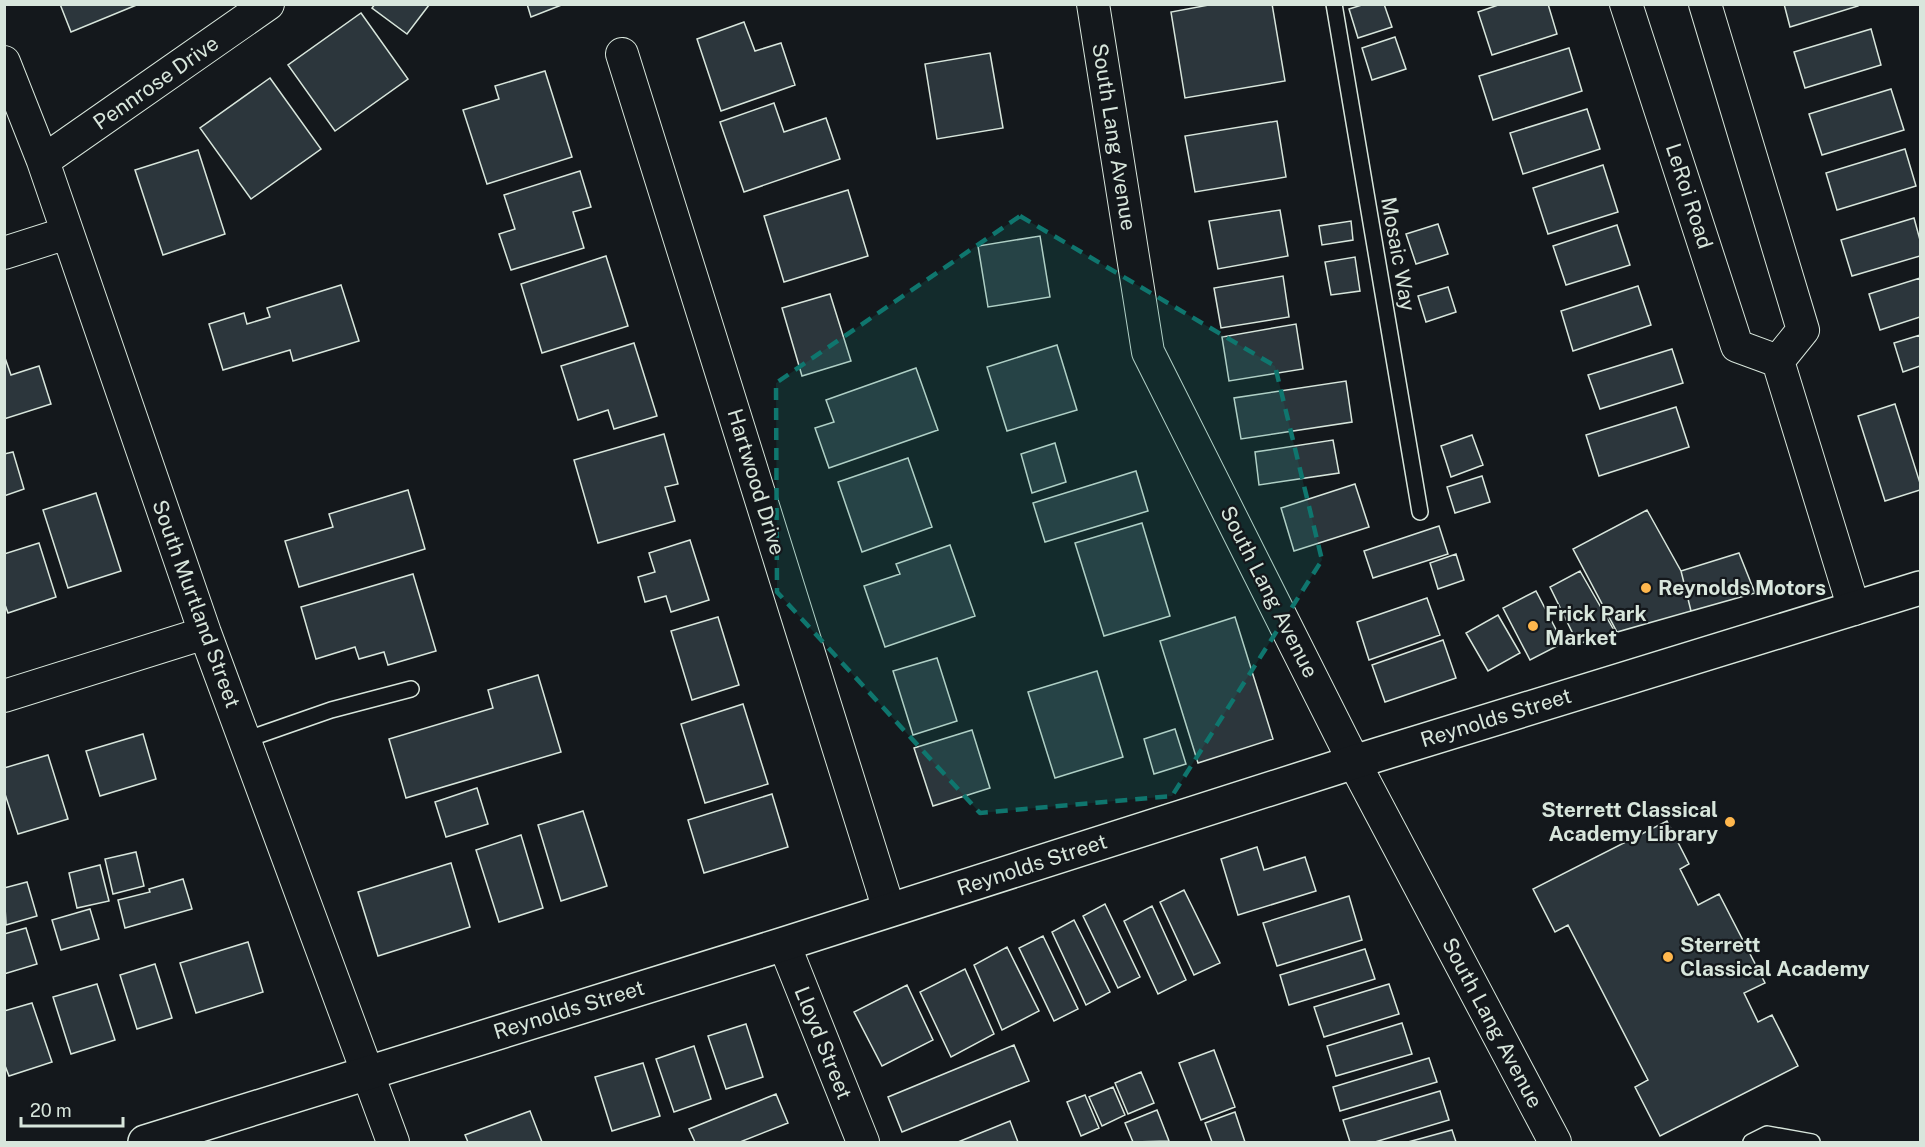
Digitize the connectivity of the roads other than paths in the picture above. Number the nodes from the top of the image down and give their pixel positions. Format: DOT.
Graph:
graph roads {
  1 [pos="268,4"];
  2 [pos="1093,4"];
  3 [pos="1334,4"];
  4 [pos="1626,4"];
  5 [pos="1705,4"];
  6 [pos="622,54"];
  7 [pos="4,62"];
  8 [pos="43,161"];
  9 [pos="67,233"];
  10 [pos="4,253"];
  11 [pos="1778,361"];
  12 [pos="1420,512"];
  13 [pos="1920,588"];
  14 [pos="1854,609"];
  15 [pos="205,633"];
  16 [pos="411,689"];
  17 [pos="4,696"];
  18 [pos="245,740"];
  19 [pos="1354,762"];
  20 [pos="889,910"];
  21 [pos="784,944"];
  22 [pos="367,1072"];
  23 [pos="145,1143"];
  24 [pos="393,1143"];
  25 [pos="863,1143"];
  26 [pos="1555,1143"];
  27 [pos="1751,1143"];
  28 [pos="1812,1143"];
  1 -- 8 [label="street, Pennrose Drive"];
  2 -- 19 [label="street, South Lang Avenue"];
  3 -- 12 [label="lane, Mosaic Way"];
  4 -- 11 [label="street, LeRoi Road"];
  5 -- 11 [label="street"];
  6 -- 20 [label="street, Hartwood Drive"];
  7 -- 8 [label="street, South Murtland Street"];
  8 -- 9 [label="street, South Murtland Street"];
  9 -- 10 [label="street"];
  9 -- 15 [label="street, South Murtland Street"];
  11 -- 14 [label="street"];
  13 -- 14 [label="street, Reynolds Street"];
  14 -- 19 [label="street, Reynolds Street"];
  15 -- 17 [label="street"];
  15 -- 18 [label="street, South Murtland Street"];
  16 -- 18 [label="lane"];
  18 -- 22 [label="street, South Murtland Street"];
  19 -- 20 [label="street, Reynolds Street"];
  19 -- 26 [label="street, South Lang Avenue"];
  20 -- 21 [label="street, Reynolds Street"];
  21 -- 22 [label="street, Reynolds Street"];
  21 -- 25 [label="street, Lloyd Street"];
  22 -- 23 [label="street, Reynolds Street"];
  22 -- 24 [label="street, South Murtland Street"];
  27 -- 28 [label="lane"];
}
